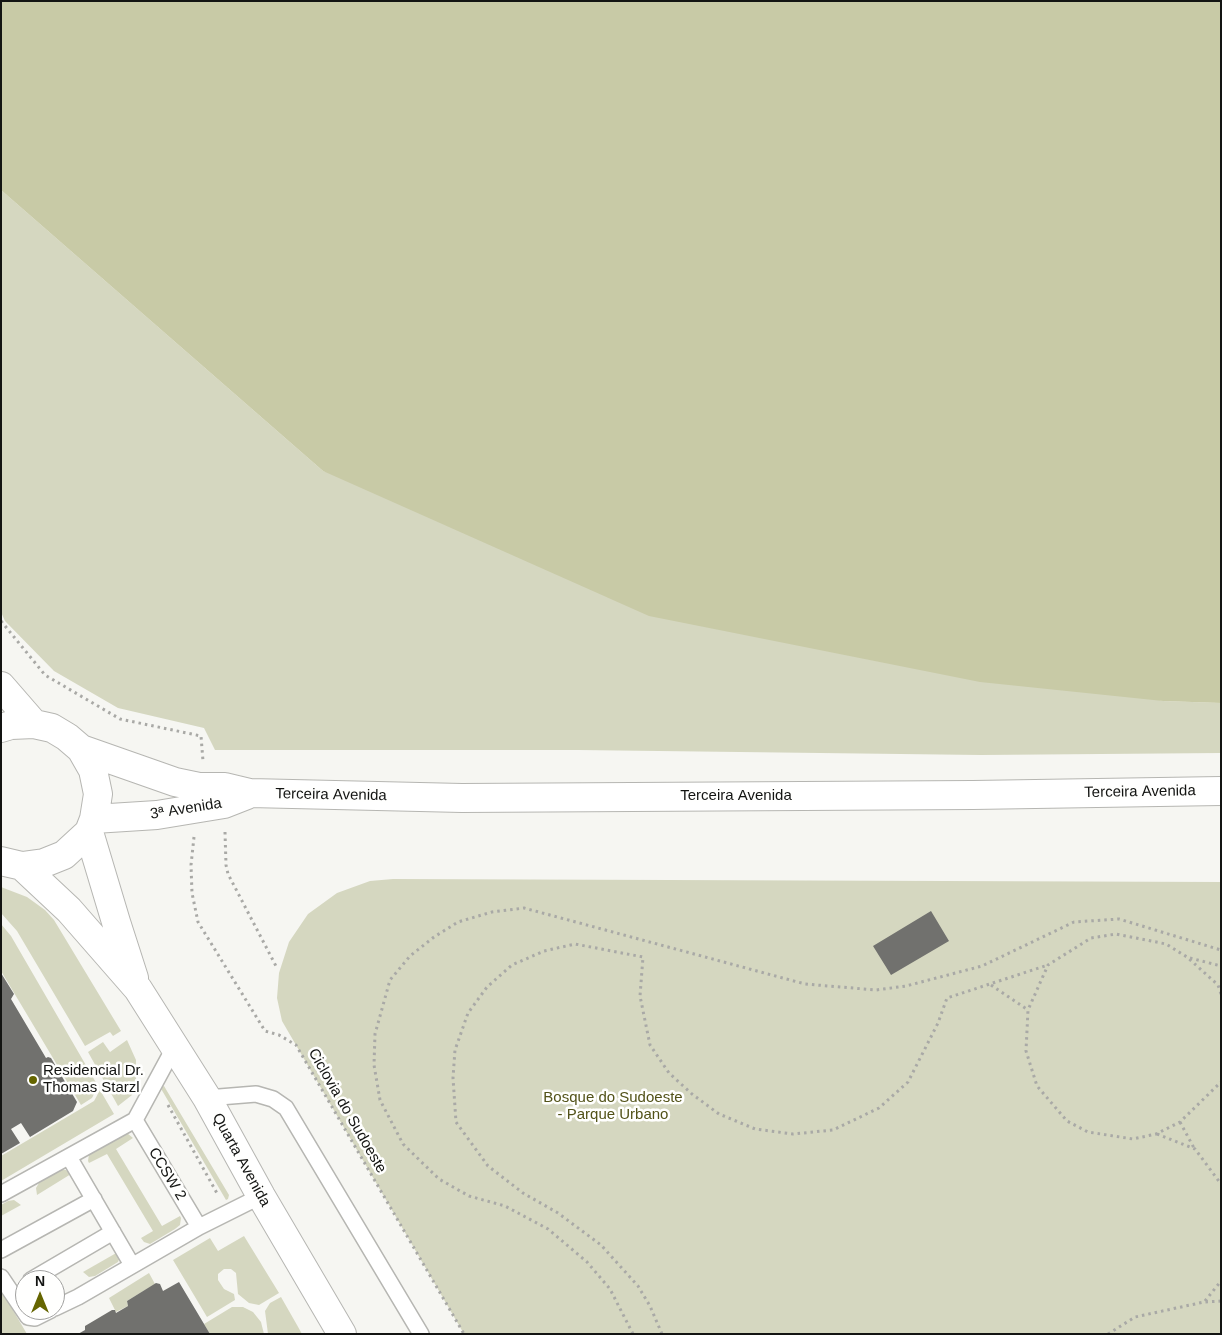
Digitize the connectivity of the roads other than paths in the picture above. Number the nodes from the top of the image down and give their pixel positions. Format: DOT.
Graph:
graph roads {
  1 [pos="1,686"];
  2 [pos="34,724"];
  3 [pos="1,728"];
  4 [pos="81,749"];
  5 [pos="1221,791"];
  6 [pos="250,793"];
  7 [pos="198,797"];
  8 [pos="91,825"];
  9 [pos="12,864"];
  10 [pos="138,989"];
  11 [pos="175,1046"];
  12 [pos="207,1098"];
  13 [pos="135,1120"];
  14 [pos="69,1157"];
  15 [pos="1,1194"];
  16 [pos="261,1196"];
  17 [pos="94,1199"];
  18 [pos="199,1227"];
  19 [pos="113,1232"];
  20 [pos="1,1250"];
  21 [pos="132,1265"];
  22 [pos="48,1270"];
  23 [pos="1,1278"];
  24 [pos="15,1289"];
  25 [pos="11,1292"];
  26 [pos="15,1298"];
  27 [pos="65,1303"];
  28 [pos="342,1334"];
  29 [pos="421,1334"];
  1 -- 2 [label="street"];
  2 -- 3 [label="street"];
  2 -- 4 [label="street"];
  4 -- 7 [label="street, 3ª Avenida"];
  4 -- 8 [label="street"];
  5 -- 6 [label="street, Terceira Avenida"];
  6 -- 7 [label="street, 3ª Avenida"];
  6 -- 7 [label="street, 3ª Avenida"];
  7 -- 8 [label="street, 3ª Avenida"];
  8 -- 9 [label="street"];
  8 -- 10 [label="street, Quarta Avenida"];
  9 -- 10 [label="street, Quarta Avenida"];
  10 -- 11 [label="street, Quarta Avenida"];
  11 -- 12 [label="street, Quarta Avenida"];
  11 -- 13 [label="lane"];
  12 -- 16 [label="street, Quarta Avenida"];
  12 -- 29 [label="lane"];
  13 -- 14 [label="lane"];
  13 -- 18 [label="lane, CCSW 2"];
  14 -- 15 [label="lane"];
  14 -- 17 [label="lane"];
  16 -- 18 [label="lane"];
  16 -- 28 [label="street, Quarta Avenida"];
  17 -- 19 [label="lane"];
  17 -- 20 [label="lane"];
  18 -- 21 [label="lane"];
  19 -- 21 [label="lane"];
  19 -- 22 [label="lane"];
  21 -- 27 [label="lane"];
  23 -- 25 [label="lane"];
  24 -- 25 [label="lane"];
  25 -- 26 [label="lane"];
}
